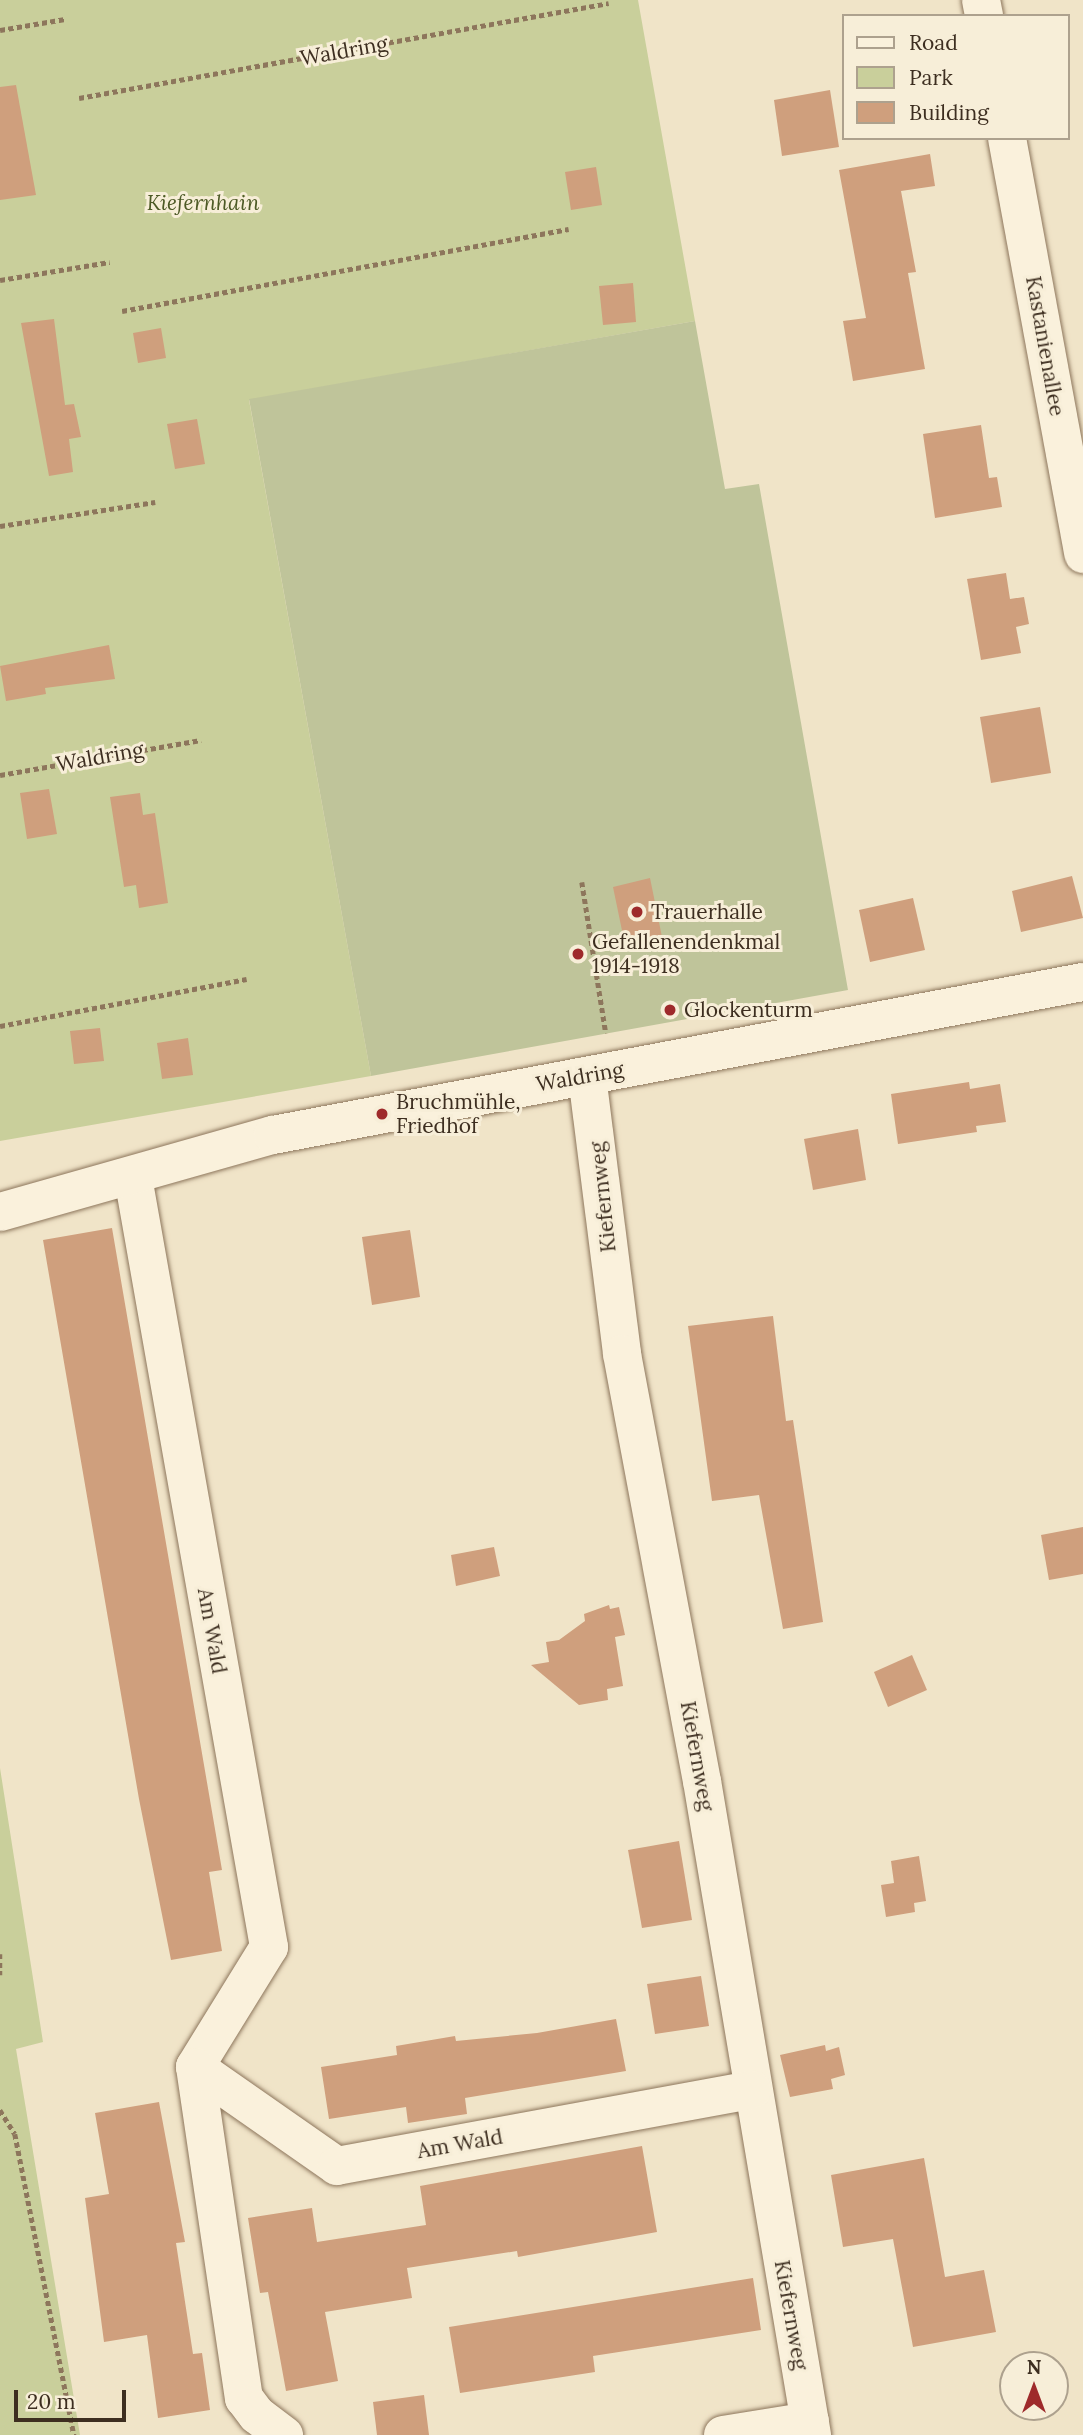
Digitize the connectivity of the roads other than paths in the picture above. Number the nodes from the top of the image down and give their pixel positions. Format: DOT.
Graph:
graph roads {
  1 [pos="1007,140"];
  2 [pos="1083,554"];
  3 [pos="1083,982"];
  4 [pos="587,1076"];
  5 [pos="133,1177"];
  6 [pos="0,1212"];
  7 [pos="195,2067"];
  8 [pos="752,2090"];
  9 [pos="811,2428"];
  10 [pos="284,2435"];
  11 [pos="723,2435"];
  1 -- 2 [label="street, Kastanienallee"];
  3 -- 4 [label="street, Waldring"];
  4 -- 5 [label="street, Waldring"];
  4 -- 8 [label="street, Kiefernweg"];
  5 -- 6 [label="street, Waldring"];
  5 -- 7 [label="street, Am Wald"];
  7 -- 8 [label="street, Am Wald"];
  7 -- 10 [label="street"];
  8 -- 9 [label="street, Kiefernweg"];
  9 -- 11 [label="street"];
}
